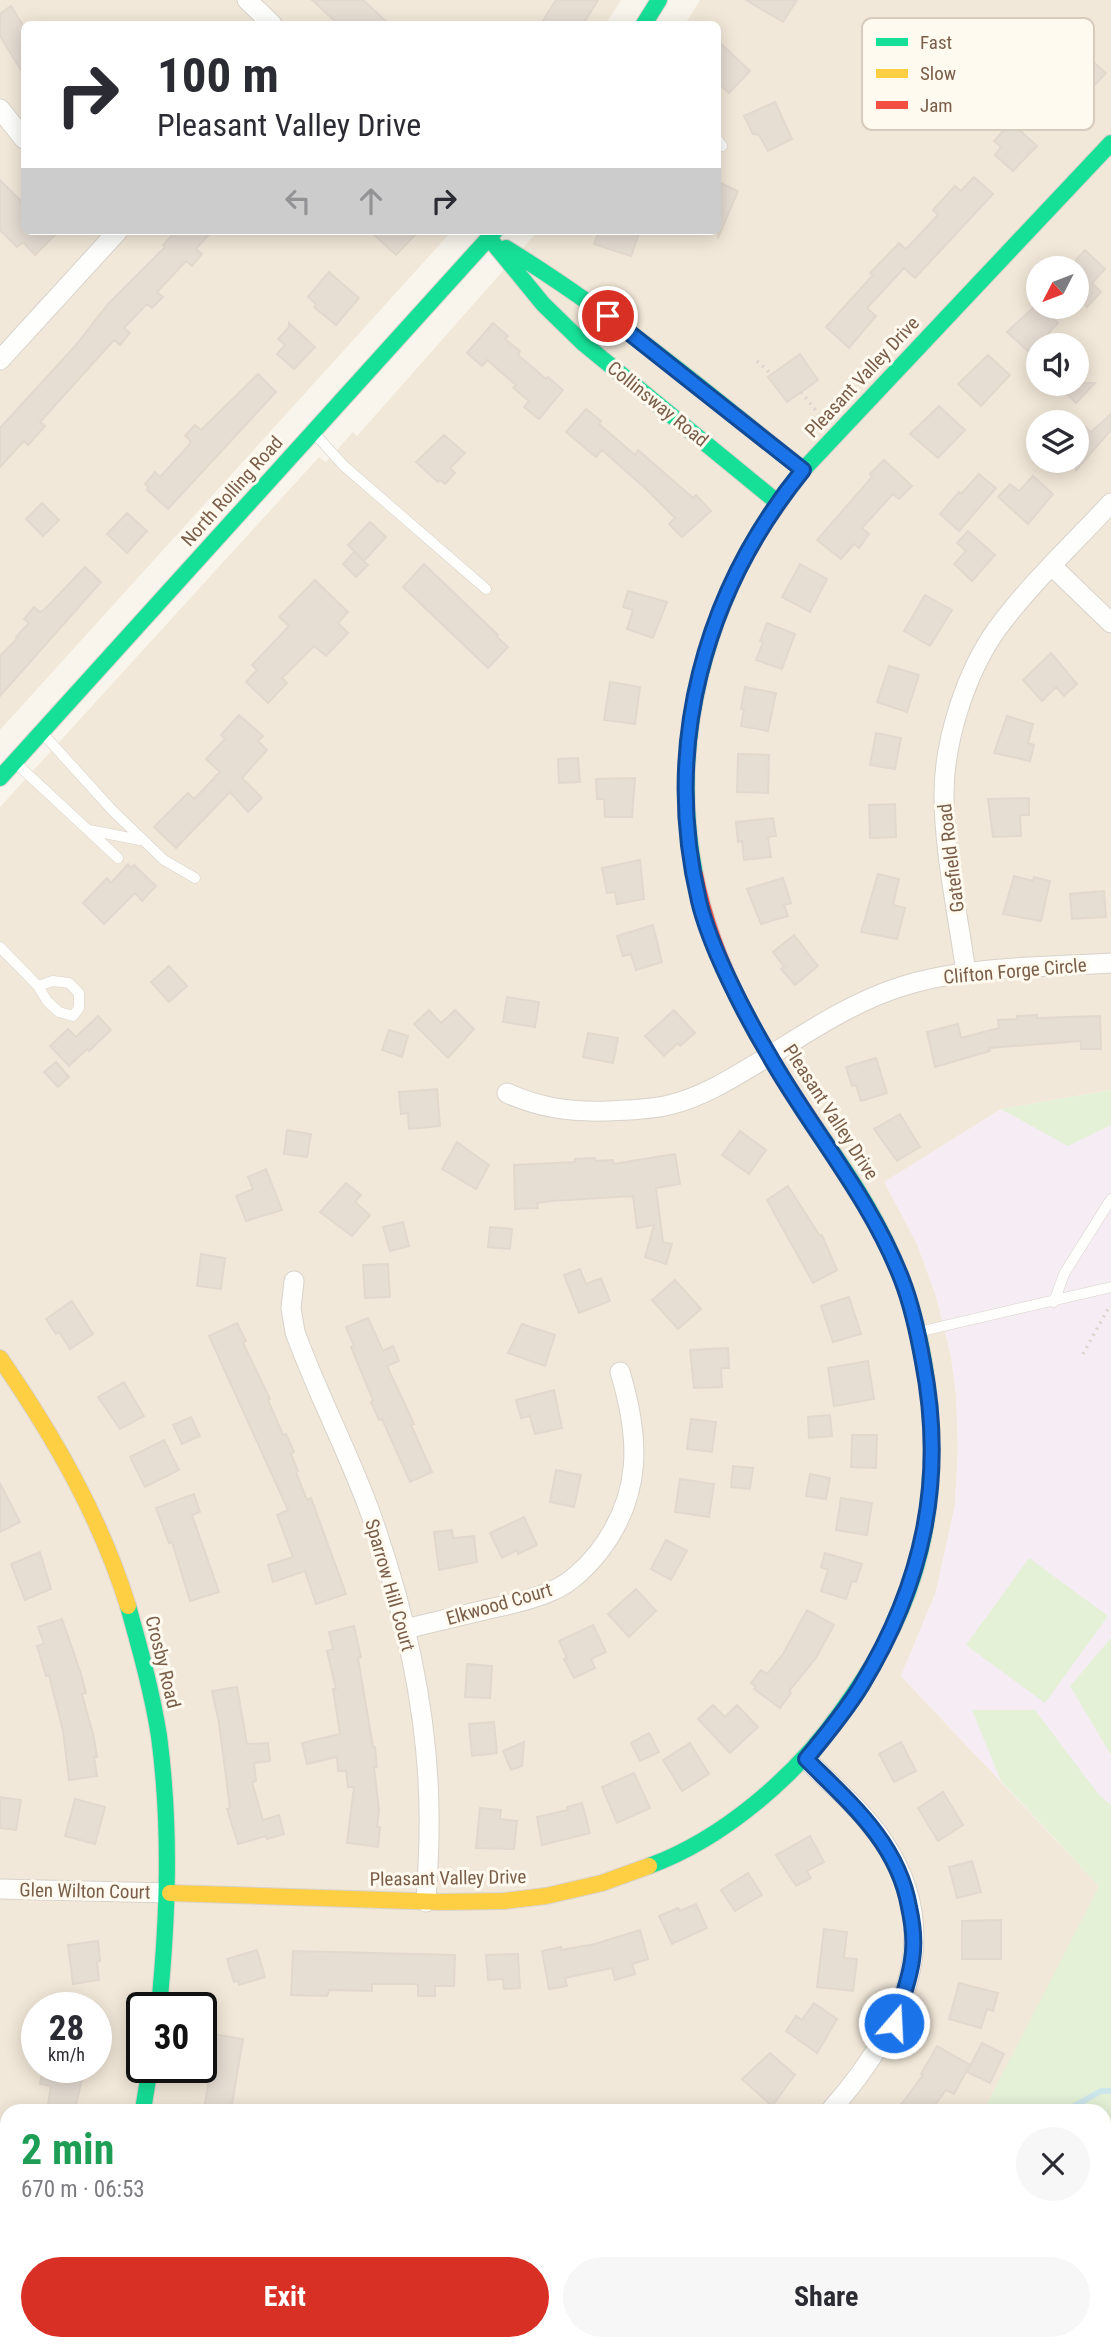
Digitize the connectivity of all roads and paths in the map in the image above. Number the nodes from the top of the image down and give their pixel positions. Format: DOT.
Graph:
graph roads {
  1 [pos="247,0"];
  2 [pos="659,0"];
  3 [pos="269,21"];
  4 [pos="646,21"];
  5 [pos="0,109"];
  6 [pos="21,135"];
  7 [pos="1111,143"];
  8 [pos="114,235"];
  9 [pos="486,235"];
  10 [pos="490,235"];
  11 [pos="491,235"];
  12 [pos="0,360"];
  13 [pos="757,361"];
  14 [pos="769,372"];
  15 [pos="801,392"];
  16 [pos="822,418"];
  17 [pos="313,432"];
  18 [pos="803,470"];
  19 [pos="777,502"];
  20 [pos="1111,503"];
  21 [pos="1052,566"];
  22 [pos="486,589"];
  23 [pos="1111,623"];
  24 [pos="42,733"];
  25 [pos="15,762"];
  26 [pos="0,778"];
  27 [pos="88,830"];
  28 [pos="144,841"];
  29 [pos="118,858"];
  30 [pos="195,878"];
  31 [pos="0,947"];
  32 [pos="1111,963"];
  33 [pos="966,973"];
  34 [pos="38,986"];
  35 [pos="769,1055"];
  36 [pos="508,1093"];
  37 [pos="1111,1199"];
  38 [pos="294,1281"];
  39 [pos="1111,1287"];
  40 [pos="1054,1302"];
  41 [pos="1110,1305"];
  42 [pos="917,1332"];
  43 [pos="1083,1354"];
  44 [pos="0,1358"];
  45 [pos="620,1372"];
  46 [pos="405,1629"];
  47 [pos="806,1759"];
  48 [pos="0,1889"];
  49 [pos="170,1893"];
  50 [pos="426,1902"];
  51 [pos="161,1992"];
  52 [pos="147,2083"];
  53 [pos="144,2104"];
  54 [pos="836,2104"];
  1 -- 3 [label="street"];
  2 -- 4 [label="street"];
  5 -- 6 [label="street"];
  7 -- 18 [label="street, Pleasant Valley Drive"];
  8 -- 12 [label="street"];
  9 -- 17 [label="street, North Rolling Road"];
  10 -- 19 [label="street, Collinsway Road"];
  11 -- 18 [label="street, Collinsway Road"];
  13 -- 14 [label="path"];
  15 -- 16 [label="path"];
  17 -- 22 [label="lane"];
  17 -- 24 [label="street, North Rolling Road"];
  18 -- 19 [label="street, Pleasant Valley Drive"];
  19 -- 35 [label="street, Pleasant Valley Drive"];
  20 -- 21 [label="street, Gatefield Road"];
  21 -- 23 [label="street"];
  21 -- 33 [label="street, Gatefield Road"];
  24 -- 25 [label="street, North Rolling Road"];
  24 -- 28 [label="lane"];
  25 -- 26 [label="street, North Rolling Road"];
  25 -- 27 [label="lane"];
  27 -- 28 [label="lane"];
  27 -- 29 [label="lane"];
  28 -- 30 [label="lane"];
  31 -- 34 [label="lane"];
  32 -- 33 [label="street, Clifton Forge Circle"];
  33 -- 35 [label="street, Clifton Forge Circle"];
  35 -- 36 [label="street, Clifton Forge Circle"];
  35 -- 42 [label="street, Pleasant Valley Drive"];
  37 -- 40 [label="lane"];
  38 -- 46 [label="street, Sparrow Hill Court"];
  39 -- 40 [label="lane"];
  40 -- 42 [label="lane"];
  41 -- 43 [label="path"];
  42 -- 47 [label="street, Pleasant Valley Drive"];
  44 -- 49 [label="street, Crosby Road"];
  45 -- 46 [label="street, Elkwood Court"];
  46 -- 50 [label="street, Sparrow Hill Court"];
  47 -- 50 [label="street, Pleasant Valley Drive"];
  47 -- 54 [label="street"];
  48 -- 49 [label="street, Glen Wilton Court"];
  49 -- 50 [label="street, Pleasant Valley Drive"];
  49 -- 51 [label="street, Crosby Road"];
  52 -- 53 [label="street"];
}
